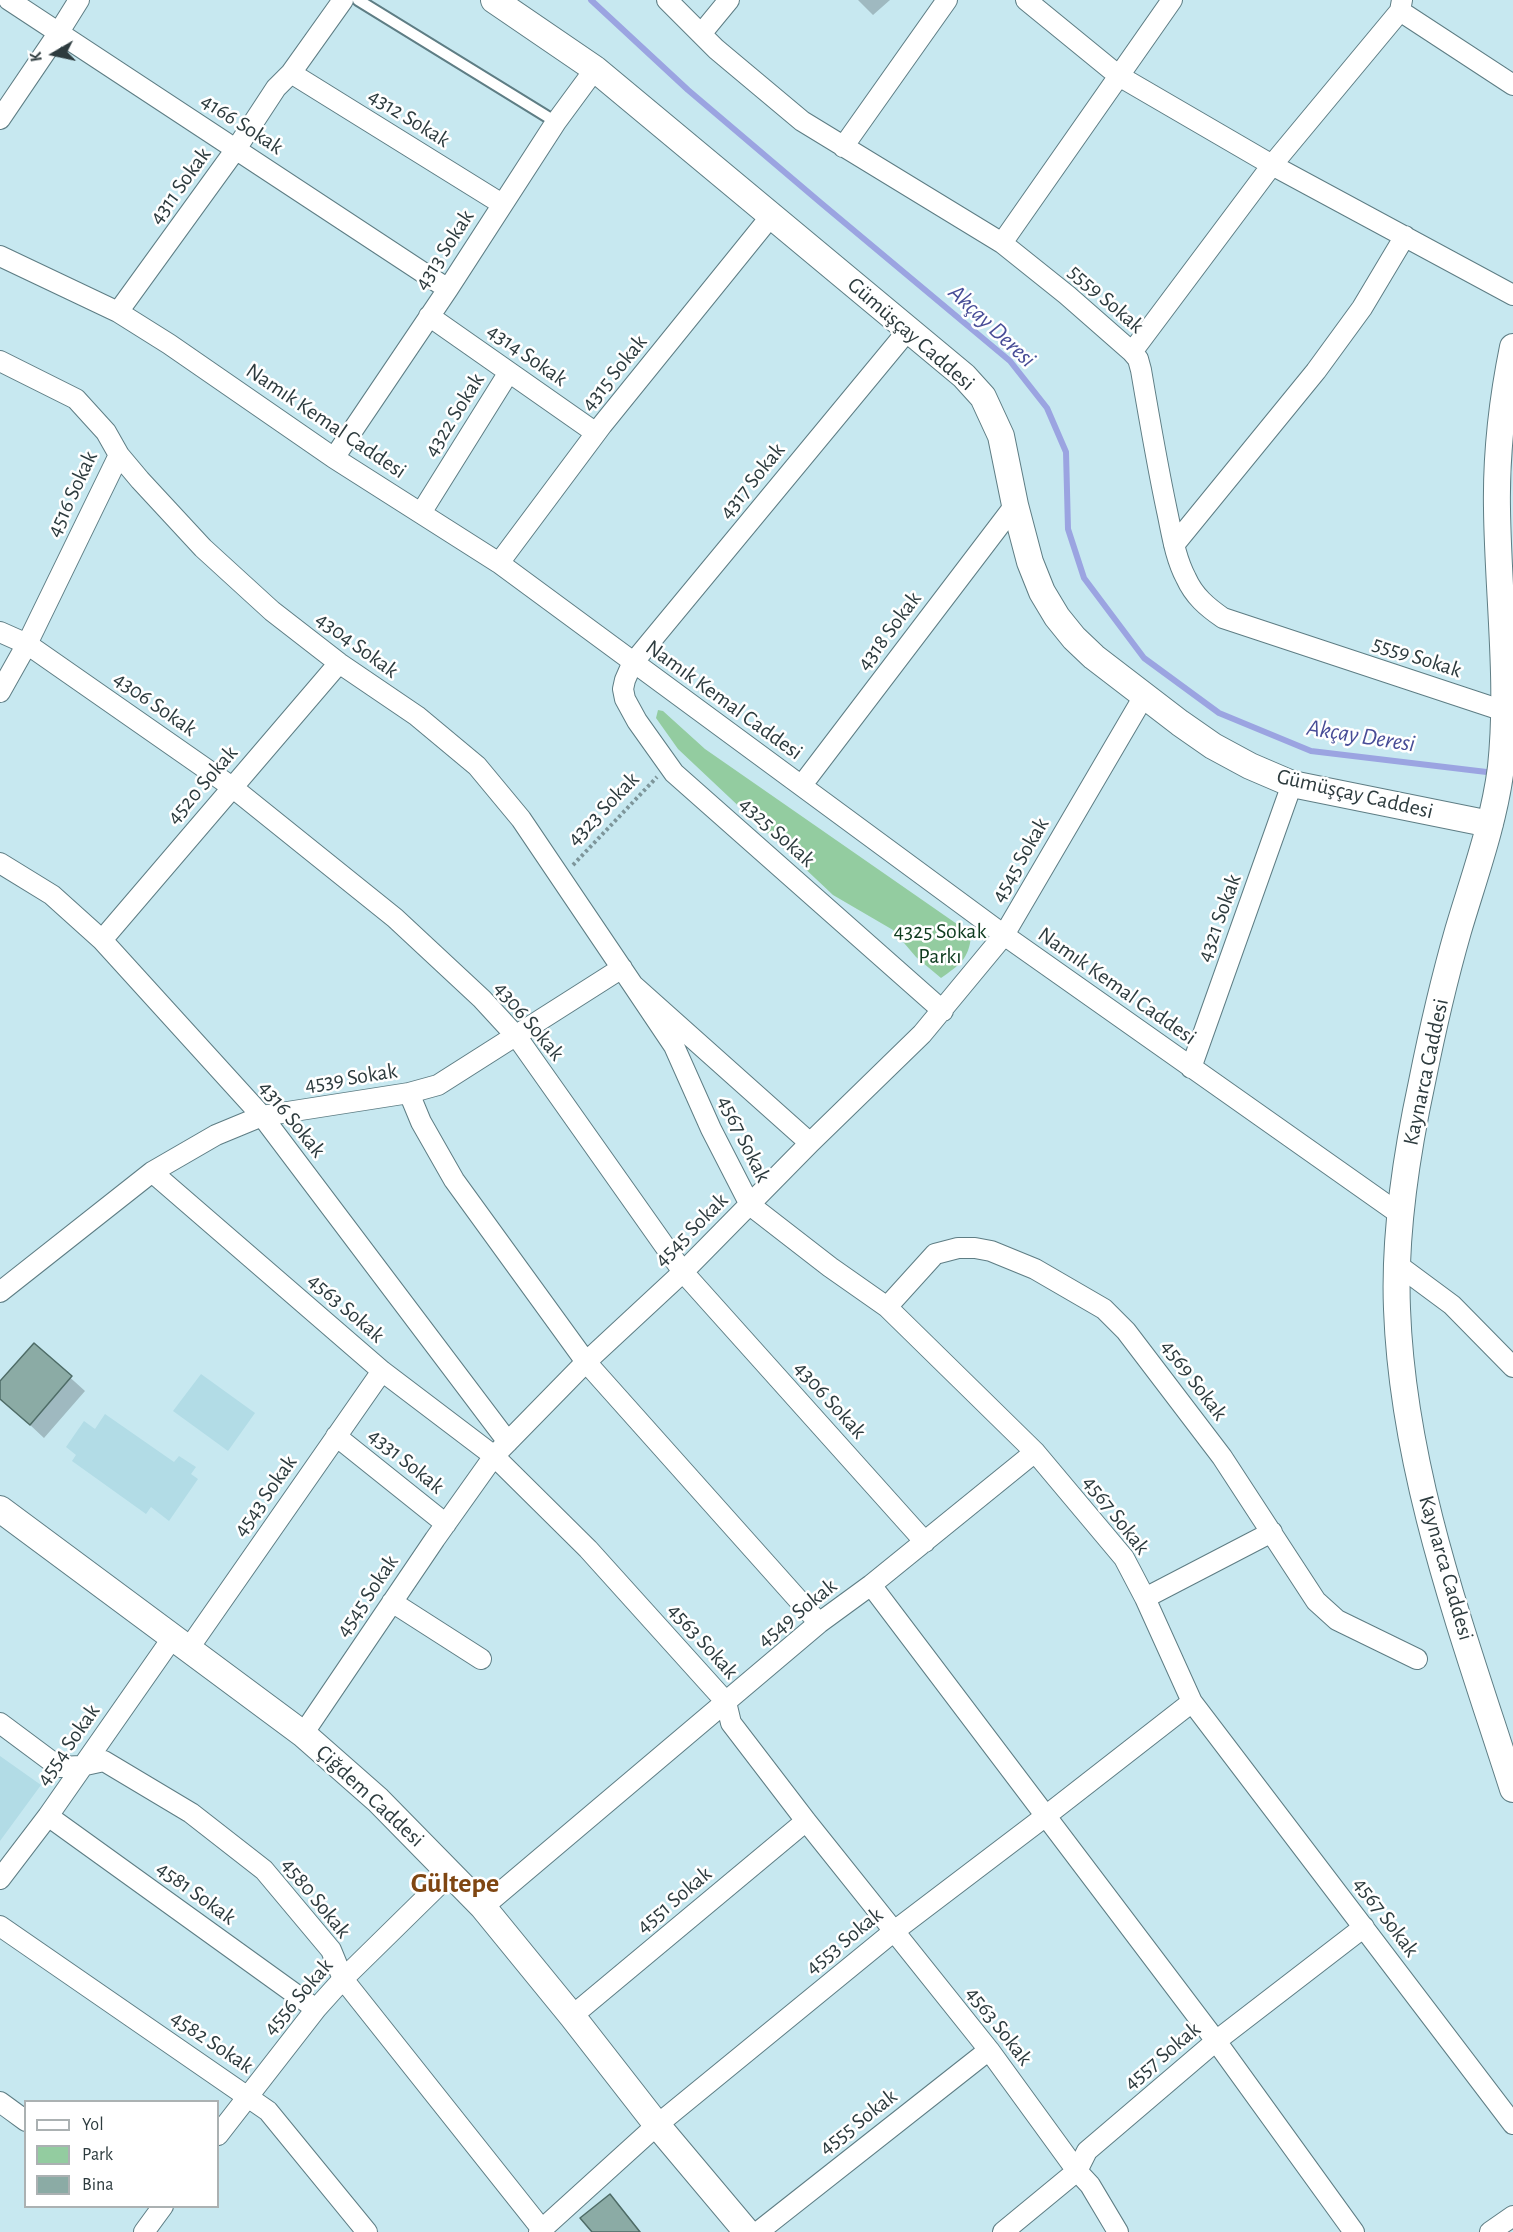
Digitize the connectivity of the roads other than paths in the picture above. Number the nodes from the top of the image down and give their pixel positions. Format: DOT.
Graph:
graph roads {
  1 [pos="9,0"];
  2 [pos="79,0"];
  3 [pos="343,0"];
  4 [pos="358,0"];
  5 [pos="494,0"];
  6 [pos="667,0"];
  7 [pos="729,0"];
  8 [pos="947,0"];
  9 [pos="1026,0"];
  10 [pos="1172,0"];
  11 [pos="1401,6"];
  12 [pos="59,32"];
  13 [pos="700,33"];
  14 [pos="595,69"];
  15 [pos="291,73"];
  16 [pos="1119,76"];
  17 [pos="1513,85"];
  18 [pos="0,119"];
  19 [pos="556,122"];
  20 [pos="843,147"];
  21 [pos="236,149"];
  22 [pos="1272,165"];
  23 [pos="502,204"];
  24 [pos="771,216"];
  25 [pos="1405,236"];
  26 [pos="1002,243"];
  27 [pos="0,256"];
  28 [pos="448,289"];
  29 [pos="1513,295"];
  30 [pos="117,312"];
  31 [pos="429,316"];
  32 [pos="909,328"];
  33 [pos="1513,347"];
  34 [pos="1132,352"];
  35 [pos="0,361"];
  36 [pos="509,372"];
  37 [pos="596,433"];
  38 [pos="119,455"];
  39 [pos="334,458"];
  40 [pos="1015,505"];
  41 [pos="421,513"];
  42 [pos="1174,545"];
  43 [pos="499,563"];
  44 [pos="0,632"];
  45 [pos="27,644"];
  46 [pos="339,663"];
  47 [pos="633,664"];
  48 [pos="0,692"];
  49 [pos="1144,696"];
  50 [pos="1504,711"];
  51 [pos="1292,784"];
  52 [pos="802,785"];
  53 [pos="232,787"];
  54 [pos="1490,824"];
  55 [pos="0,863"];
  56 [pos="1004,935"];
  57 [pos="102,940"];
  58 [pos="622,968"];
  59 [pos="633,985"];
  60 [pos="943,1011"];
  61 [pos="517,1037"];
  62 [pos="1191,1068"];
  63 [pos="409,1094"];
  64 [pos="262,1116"];
  65 [pos="810,1143"];
  66 [pos="152,1172"];
  67 [pos="750,1205"];
  68 [pos="1401,1215"];
  69 [pos="1398,1265"];
  70 [pos="683,1272"];
  71 [pos="0,1292"];
  72 [pos="887,1307"];
  73 [pos="586,1362"];
  74 [pos="1513,1367"];
  75 [pos="382,1371"];
  76 [pos="336,1436"];
  77 [pos="501,1449"];
  78 [pos="1035,1452"];
  79 [pos="0,1509"];
  80 [pos="446,1524"];
  81 [pos="1272,1532"];
  82 [pos="925,1542"];
  83 [pos="871,1585"];
  84 [pos="1145,1598"];
  85 [pos="392,1602"];
  86 [pos="819,1623"];
  87 [pos="181,1642"];
  88 [pos="480,1659"];
  89 [pos="1417,1659"];
  90 [pos="726,1702"];
  91 [pos="1192,1702"];
  92 [pos="0,1723"];
  93 [pos="303,1734"];
  94 [pos="81,1766"];
  95 [pos="1513,1789"];
  96 [pos="1047,1815"];
  97 [pos="48,1816"];
  98 [pos="806,1821"];
  99 [pos="451,1873"];
  100 [pos="0,1879"];
  101 [pos="483,1907"];
  102 [pos="0,1926"];
  103 [pos="1364,1927"];
  104 [pos="893,1932"];
  105 [pos="343,1979"];
  106 [pos="316,2009"];
  107 [pos="572,2016"];
  108 [pos="1216,2041"];
  109 [pos="988,2050"];
  110 [pos="248,2096"];
  111 [pos="0,2102"];
  112 [pos="24,2120"];
  113 [pos="1513,2124"];
  114 [pos="657,2125"];
  115 [pos="219,2134"];
  116 [pos="1077,2171"];
  117 [pos="1513,2216"];
  118 [pos="542,2231"];
  119 [pos="366,2232"];
  120 [pos="747,2232"];
  121 [pos="758,2232"];
  122 [pos="1003,2232"];
  123 [pos="1118,2232"];
  124 [pos="1354,2232"];
  125 [pos="1490,2232"];
  1 -- 12 [label="street, 4166 Sokak"];
  2 -- 12 [label="street"];
  3 -- 15 [label="street, 4311 Sokak"];
  4 -- 19 [label="lane"];
  5 -- 14 [label="street, Gümüşçay Caddesi"];
  6 -- 13 [label="street, 5559 Sokak"];
  7 -- 13 [label="street"];
  8 -- 20 [label="street"];
  9 -- 16 [label="street"];
  10 -- 16 [label="street"];
  11 -- 17 [label="street"];
  11 -- 22 [label="street"];
  12 -- 18 [label="street"];
  12 -- 21 [label="street, 4166 Sokak"];
  13 -- 20 [label="street, 5559 Sokak"];
  14 -- 19 [label="street, 4313 Sokak"];
  14 -- 24 [label="street, Gümüşçay Caddesi"];
  15 -- 21 [label="street, 4311 Sokak"];
  15 -- 23 [label="street, 4312 Sokak"];
  16 -- 22 [label="street"];
  16 -- 26 [label="street"];
  19 -- 23 [label="street, 4313 Sokak"];
  20 -- 26 [label="street, 5559 Sokak"];
  21 -- 28 [label="street, 4166 Sokak"];
  21 -- 30 [label="street, 4311 Sokak"];
  22 -- 25 [label="street"];
  22 -- 34 [label="street"];
  23 -- 28 [label="street, 4313 Sokak"];
  24 -- 32 [label="street, Gümüşçay Caddesi"];
  24 -- 37 [label="street, 4315 Sokak"];
  25 -- 29 [label="street"];
  25 -- 42 [label="street"];
  26 -- 34 [label="street, 5559 Sokak"];
  27 -- 30 [label="street, Namık Kemal Caddesi"];
  28 -- 31 [label="street, 4313 Sokak"];
  30 -- 39 [label="street, Namık Kemal Caddesi"];
  31 -- 36 [label="street, 4314 Sokak"];
  31 -- 39 [label="street, 4313 Sokak"];
  32 -- 40 [label="street, Gümüşçay Caddesi"];
  32 -- 47 [label="street, 4317 Sokak"];
  33 -- 50 [label="street, Kaynarca Caddesi"];
  34 -- 42 [label="street, 5559 Sokak"];
  35 -- 38 [label="street, 4516 Sokak"];
  36 -- 37 [label="street, 4314 Sokak"];
  36 -- 41 [label="street, 4322 Sokak"];
  37 -- 43 [label="street, 4315 Sokak"];
  38 -- 45 [label="street, 4516 Sokak"];
  38 -- 46 [label="street, 4304 Sokak"];
  39 -- 41 [label="street, Namık Kemal Caddesi"];
  40 -- 49 [label="street, Gümüşçay Caddesi"];
  40 -- 52 [label="street, 4318 Sokak"];
  41 -- 43 [label="street, Namık Kemal Caddesi"];
  42 -- 50 [label="street, 5559 Sokak"];
  43 -- 47 [label="street, Namık Kemal Caddesi"];
  44 -- 45 [label="street, 4306 Sokak"];
  45 -- 48 [label="street, 4516 Sokak"];
  45 -- 53 [label="street, 4306 Sokak"];
  46 -- 53 [label="street, 4520 Sokak"];
  46 -- 58 [label="street, 4304 Sokak"];
  47 -- 52 [label="street, Namık Kemal Caddesi"];
  47 -- 60 [label="street, 4325 Sokak"];
  49 -- 51 [label="street, Gümüşçay Caddesi"];
  49 -- 56 [label="street, 4545 Sokak"];
  50 -- 54 [label="street, Kaynarca Caddesi"];
  51 -- 54 [label="street, Gümüşçay Caddesi"];
  51 -- 62 [label="street, 4321 Sokak"];
  52 -- 56 [label="street, Namık Kemal Caddesi"];
  53 -- 57 [label="street, 4520 Sokak"];
  53 -- 61 [label="street, 4306 Sokak"];
  54 -- 68 [label="street, Kaynarca Caddesi"];
  55 -- 57 [label="street, 4316 Sokak"];
  56 -- 60 [label="street, 4545 Sokak"];
  56 -- 62 [label="street, Namık Kemal Caddesi"];
  57 -- 64 [label="street, 4316 Sokak"];
  58 -- 59 [label="street, 4304 Sokak"];
  58 -- 61 [label="street, 4539 Sokak"];
  59 -- 65 [label="street"];
  59 -- 67 [label="street, 4567 Sokak"];
  60 -- 65 [label="street, 4545 Sokak"];
  61 -- 63 [label="street, 4539 Sokak"];
  61 -- 70 [label="street, 4306 Sokak"];
  62 -- 68 [label="street, Namık Kemal Caddesi"];
  63 -- 64 [label="street, 4539 Sokak"];
  63 -- 73 [label="street"];
  64 -- 66 [label="street, 4539 Sokak"];
  64 -- 77 [label="street, 4316 Sokak"];
  65 -- 67 [label="street, 4545 Sokak"];
  66 -- 71 [label="street, 4539 Sokak"];
  66 -- 75 [label="street, 4563 Sokak"];
  67 -- 70 [label="street, 4545 Sokak"];
  67 -- 72 [label="street, 4567 Sokak"];
  68 -- 69 [label="street, Kaynarca Caddesi"];
  69 -- 74 [label="street"];
  69 -- 95 [label="street, Kaynarca Caddesi"];
  70 -- 73 [label="street, 4545 Sokak"];
  70 -- 82 [label="street, 4306 Sokak"];
  72 -- 78 [label="street, 4567 Sokak"];
  72 -- 81 [label="street, 4569 Sokak"];
  73 -- 77 [label="street, 4545 Sokak"];
  73 -- 86 [label="street"];
  75 -- 76 [label="street, 4543 Sokak"];
  75 -- 77 [label="street, 4563 Sokak"];
  76 -- 80 [label="street, 4331 Sokak"];
  76 -- 87 [label="street, 4543 Sokak"];
  77 -- 80 [label="street, 4545 Sokak"];
  77 -- 90 [label="street, 4563 Sokak"];
  78 -- 82 [label="street, 4549 Sokak"];
  78 -- 84 [label="street, 4567 Sokak"];
  79 -- 87 [label="street, Çiğdem Caddesi"];
  80 -- 85 [label="street, 4545 Sokak"];
  81 -- 84 [label="street"];
  81 -- 89 [label="street, 4569 Sokak"];
  82 -- 83 [label="street, 4549 Sokak"];
  83 -- 86 [label="street, 4549 Sokak"];
  83 -- 96 [label="street"];
  84 -- 91 [label="street, 4567 Sokak"];
  85 -- 88 [label="street"];
  85 -- 93 [label="street, 4545 Sokak"];
  86 -- 90 [label="street, 4549 Sokak"];
  87 -- 93 [label="street, Çiğdem Caddesi"];
  87 -- 94 [label="street, 4554 Sokak"];
  90 -- 98 [label="street, 4563 Sokak"];
  90 -- 101 [label="street, 4549 Sokak"];
  91 -- 96 [label="street, 4553 Sokak"];
  91 -- 103 [label="street, 4567 Sokak"];
  92 -- 94 [label="street, 4580 Sokak"];
  93 -- 99 [label="street, Çiğdem Caddesi"];
  94 -- 97 [label="street, 4554 Sokak"];
  94 -- 105 [label="street, 4580 Sokak"];
  96 -- 104 [label="street, 4553 Sokak"];
  96 -- 108 [label="street"];
  97 -- 100 [label="street, 4554 Sokak"];
  97 -- 106 [label="street, 4581 Sokak"];
  98 -- 104 [label="street, 4563 Sokak"];
  98 -- 107 [label="street, 4551 Sokak"];
  99 -- 101 [label="street, Çiğdem Caddesi"];
  99 -- 105 [label="street, 4556 Sokak"];
  101 -- 107 [label="street, Çiğdem Caddesi"];
  102 -- 110 [label="street, 4582 Sokak"];
  103 -- 108 [label="street, 4557 Sokak"];
  103 -- 113 [label="street, 4567 Sokak"];
  104 -- 109 [label="street, 4563 Sokak"];
  104 -- 114 [label="street, 4553 Sokak"];
  105 -- 106 [label="street, 4556 Sokak"];
  105 -- 118 [label="street, 4580 Sokak"];
  106 -- 110 [label="street, 4556 Sokak"];
  107 -- 114 [label="street, Çiğdem Caddesi"];
  108 -- 116 [label="street, 4557 Sokak"];
  108 -- 124 [label="street"];
  109 -- 116 [label="street, 4563 Sokak"];
  109 -- 121 [label="street, 4555 Sokak"];
  110 -- 115 [label="street, 4556 Sokak"];
  110 -- 119 [label="street, 4582 Sokak"];
  111 -- 112 [label="street"];
  114 -- 118 [label="street, 4553 Sokak"];
  114 -- 120 [label="street, Çiğdem Caddesi"];
  116 -- 122 [label="street, 4557 Sokak"];
  116 -- 123 [label="street, 4563 Sokak"];
  117 -- 125 [label="street"];
}
